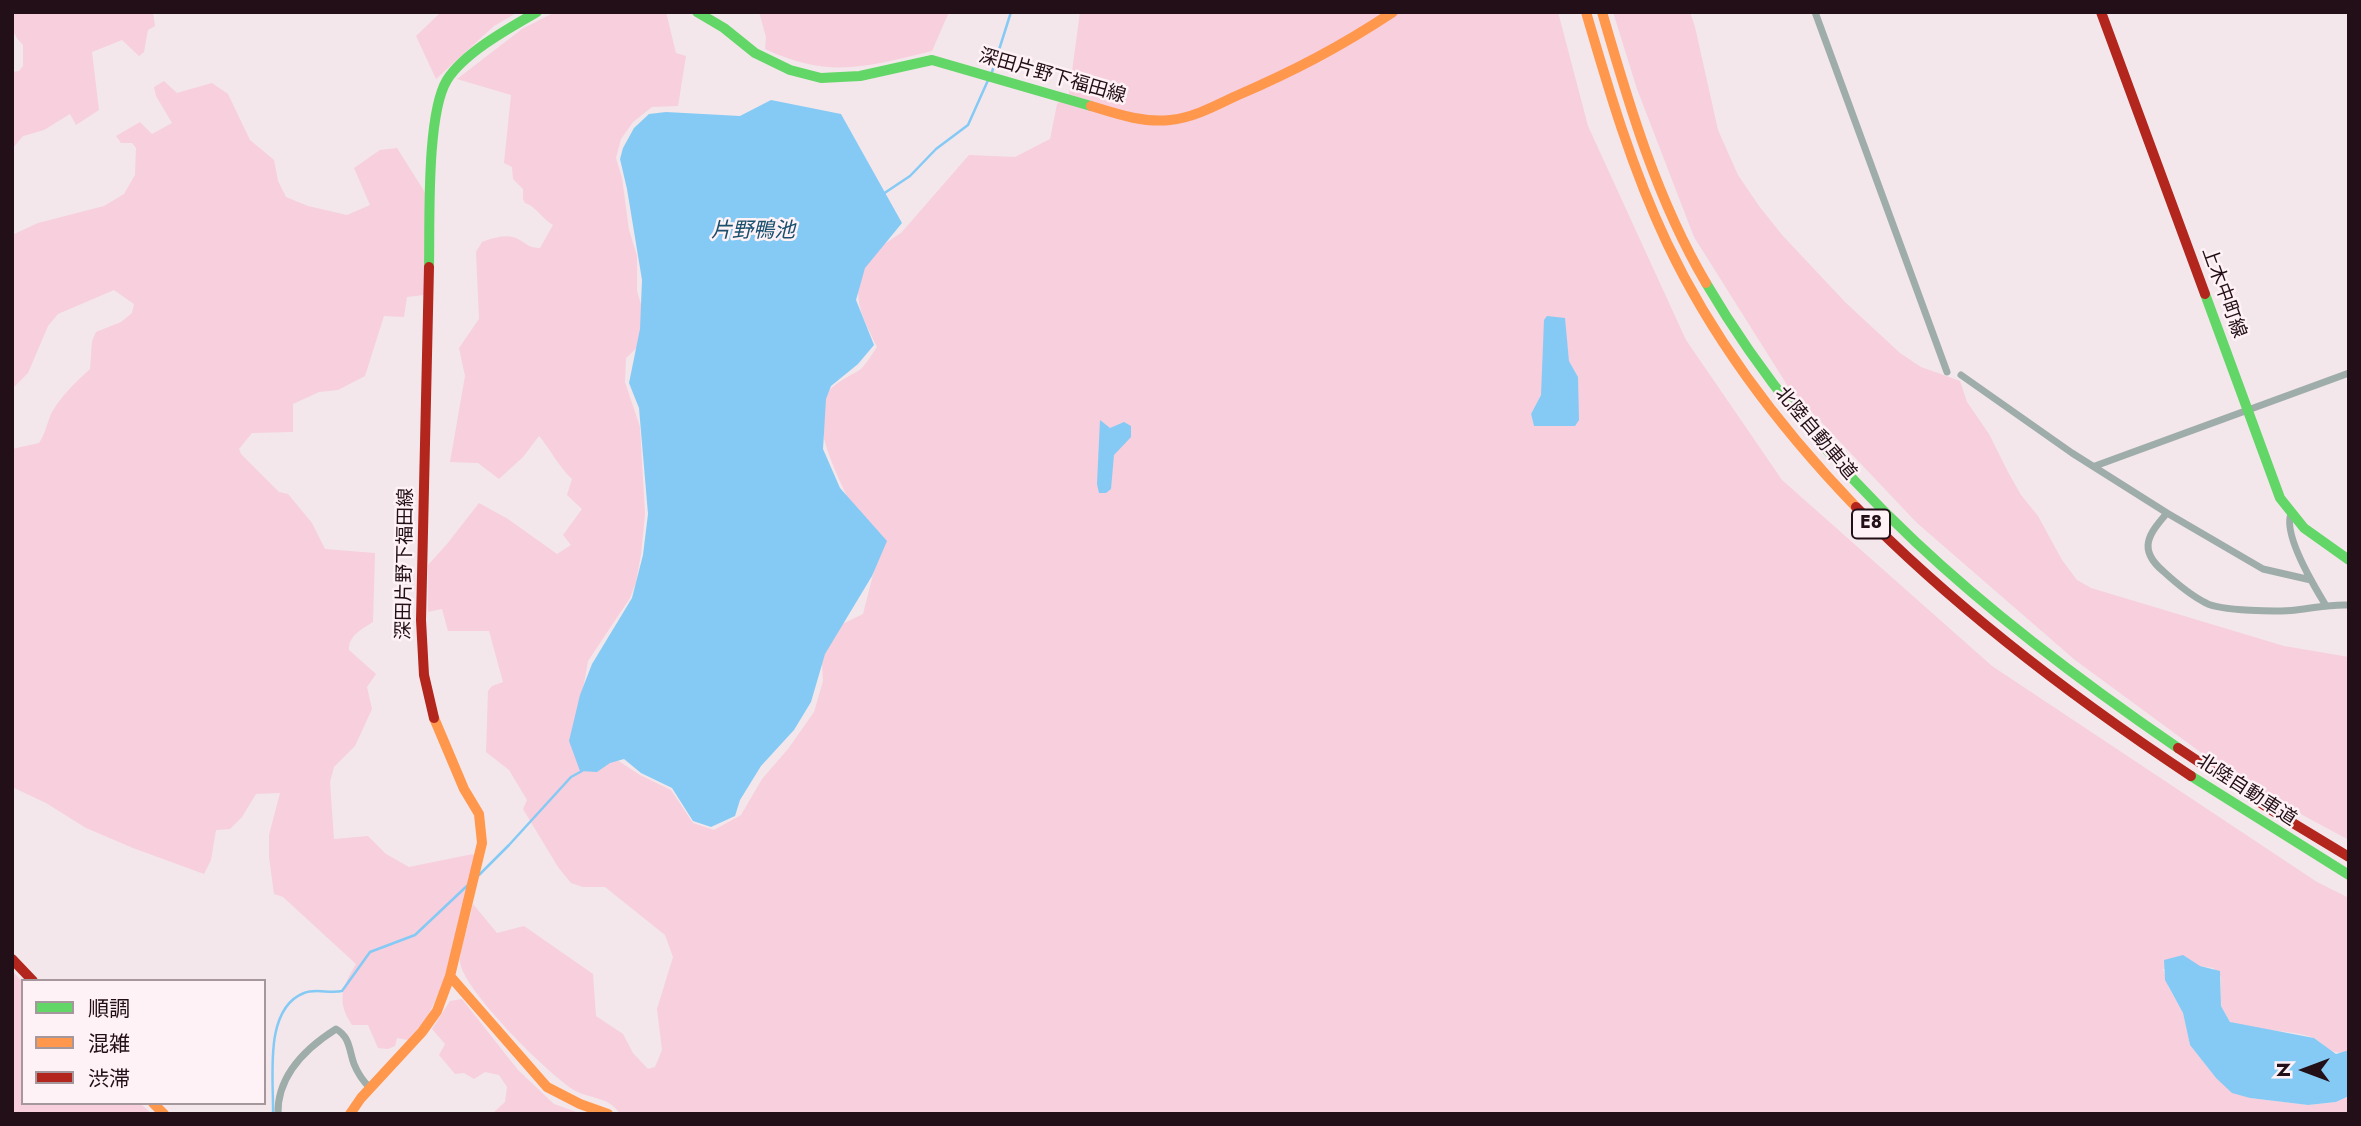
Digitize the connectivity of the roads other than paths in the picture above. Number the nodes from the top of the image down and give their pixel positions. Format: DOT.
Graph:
graph roads {
  1 [pos="537,12"];
  2 [pos="697,12"];
  3 [pos="1393,12"];
  4 [pos="1586,12"];
  5 [pos="1602,12"];
  6 [pos="1815,12"];
  7 [pos="2101,12"];
  8 [pos="1947,372"];
  9 [pos="2349,373"];
  10 [pos="1961,375"];
  11 [pos="2247,410"];
  12 [pos="2095,466"];
  13 [pos="2167,513"];
  14 [pos="2291,514"];
  15 [pos="2349,561"];
  16 [pos="2311,580"];
  17 [pos="2325,604"];
  18 [pos="2349,605"];
  19 [pos="2349,857"];
  20 [pos="2349,875"];
  21 [pos="12,959"];
  22 [pos="450,976"];
  23 [pos="31,979"];
  24 [pos="370,1088"];
  25 [pos="278,1114"];
  26 [pos="350,1114"];
  27 [pos="608,1114"];
  1 -- 22 [label="main road, 深田片野下福田線"];
  2 -- 3 [label="main road, 深田片野下福田線"];
  4 -- 20 [label="main road, 北陸自動車道 / E8"];
  5 -- 19 [label="main road, 北陸自動車道 / E8"];
  6 -- 8 [label="street"];
  7 -- 11 [label="main road, 上木中町線"];
  9 -- 11 [label="street"];
  10 -- 12 [label="street"];
  11 -- 12 [label="street"];
  11 -- 14 [label="main road, 上木中町線"];
  12 -- 13 [label="street"];
  13 -- 16 [label="street"];
  13 -- 17 [label="street"];
  14 -- 15 [label="main road, 上木中町線"];
  14 -- 16 [label="street"];
  16 -- 17 [label="street"];
  17 -- 18 [label="street"];
  21 -- 23 [label="main road"];
  22 -- 24 [label="main road, 深田片野下福田線"];
  22 -- 27 [label="main road"];
  24 -- 25 [label="street"];
  24 -- 26 [label="main road, 深田片野下福田線"];
}
